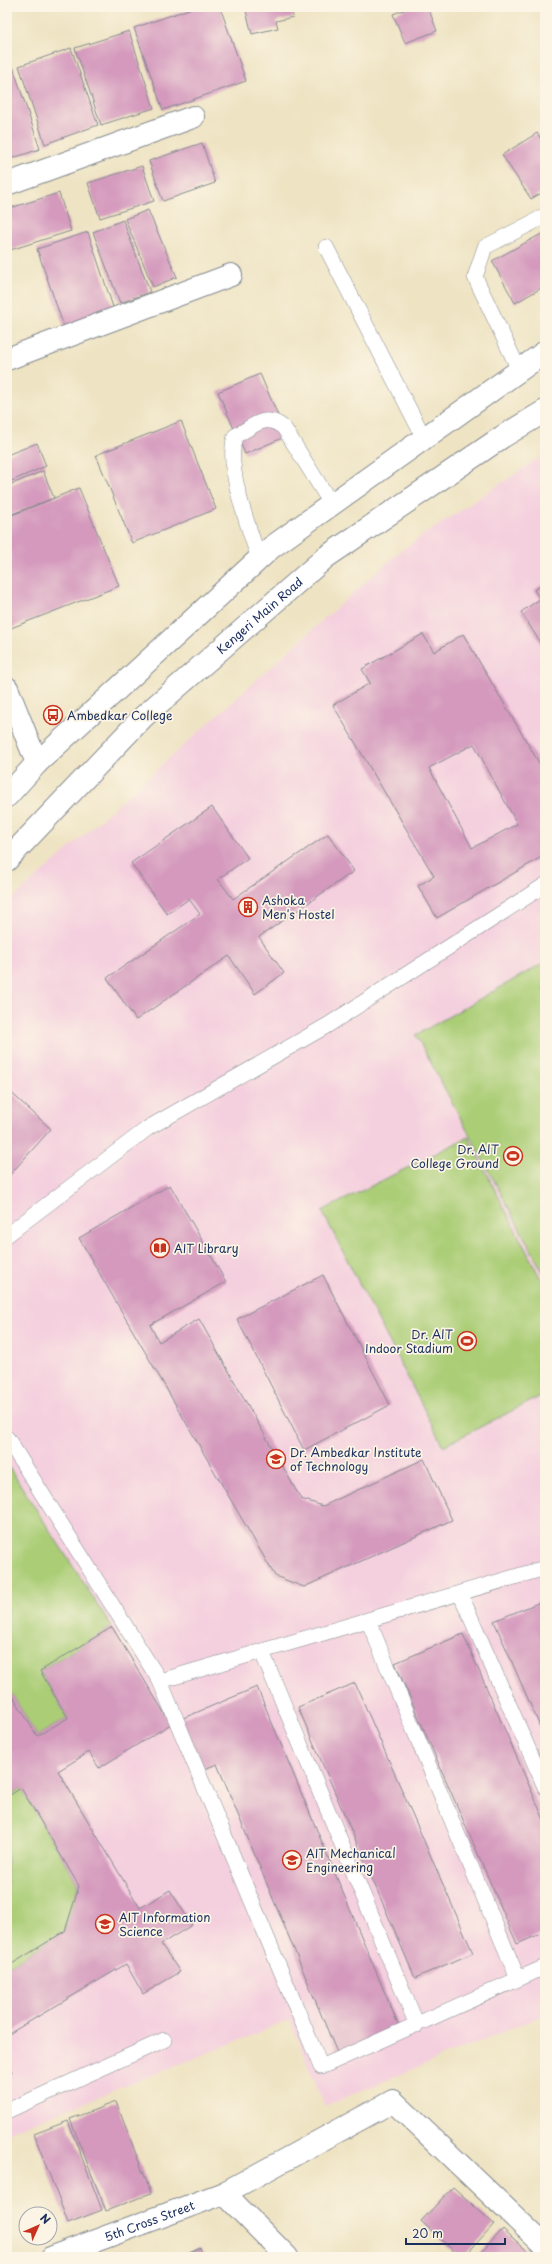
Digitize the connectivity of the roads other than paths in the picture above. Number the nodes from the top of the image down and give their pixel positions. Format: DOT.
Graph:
graph roads {
  1 [pos="193,117"];
  2 [pos="7,184"];
  3 [pos="545,216"];
  4 [pos="326,247"];
  5 [pos="231,275"];
  6 [pos="545,352"];
  7 [pos="7,359"];
  8 [pos="519,370"];
  9 [pos="545,411"];
  10 [pos="424,438"];
  11 [pos="332,504"];
  12 [pos="259,559"];
  13 [pos="7,688"];
  14 [pos="37,763"];
  15 [pos="7,796"];
  16 [pos="7,860"];
  17 [pos="545,885"];
  18 [pos="7,1234"];
  19 [pos="7,1438"];
  20 [pos="545,1568"];
  21 [pos="460,1593"];
  22 [pos="368,1620"];
  23 [pos="262,1652"];
  24 [pos="160,1681"];
  25 [pos="545,1787"];
  26 [pos="545,1967"];
  27 [pos="518,1979"];
  28 [pos="417,2025"];
  29 [pos="164,2040"];
  30 [pos="7,2111"];
  31 [pos="224,2193"];
  32 [pos="545,2246"];
  33 [pos="52,2257"];
  34 [pos="287,2257"];
  1 -- 2 [label="main road"];
  3 -- 8 [label="lane"];
  4 -- 10 [label="lane"];
  5 -- 7 [label="main road"];
  6 -- 8 [label="main road"];
  8 -- 10 [label="main road"];
  9 -- 16 [label="main road, Kengeri Main Road"];
  10 -- 11 [label="main road"];
  11 -- 12 [label="main road"];
  11 -- 12 [label="lane"];
  12 -- 14 [label="main road"];
  13 -- 14 [label="main road"];
  14 -- 15 [label="main road"];
  17 -- 18 [label="lane"];
  19 -- 24 [label="lane"];
  20 -- 21 [label="lane"];
  21 -- 22 [label="lane"];
  21 -- 25 [label="lane"];
  22 -- 23 [label="lane"];
  22 -- 27 [label="lane"];
  23 -- 24 [label="lane"];
  23 -- 28 [label="lane"];
  24 -- 28 [label="lane"];
  26 -- 27 [label="lane"];
  27 -- 28 [label="lane"];
  29 -- 30 [label="lane"];
  31 -- 32 [label="main road, 5th Cross Street"];
  31 -- 33 [label="main road, 5th Cross Street"];
  31 -- 34 [label="main road"];
}
